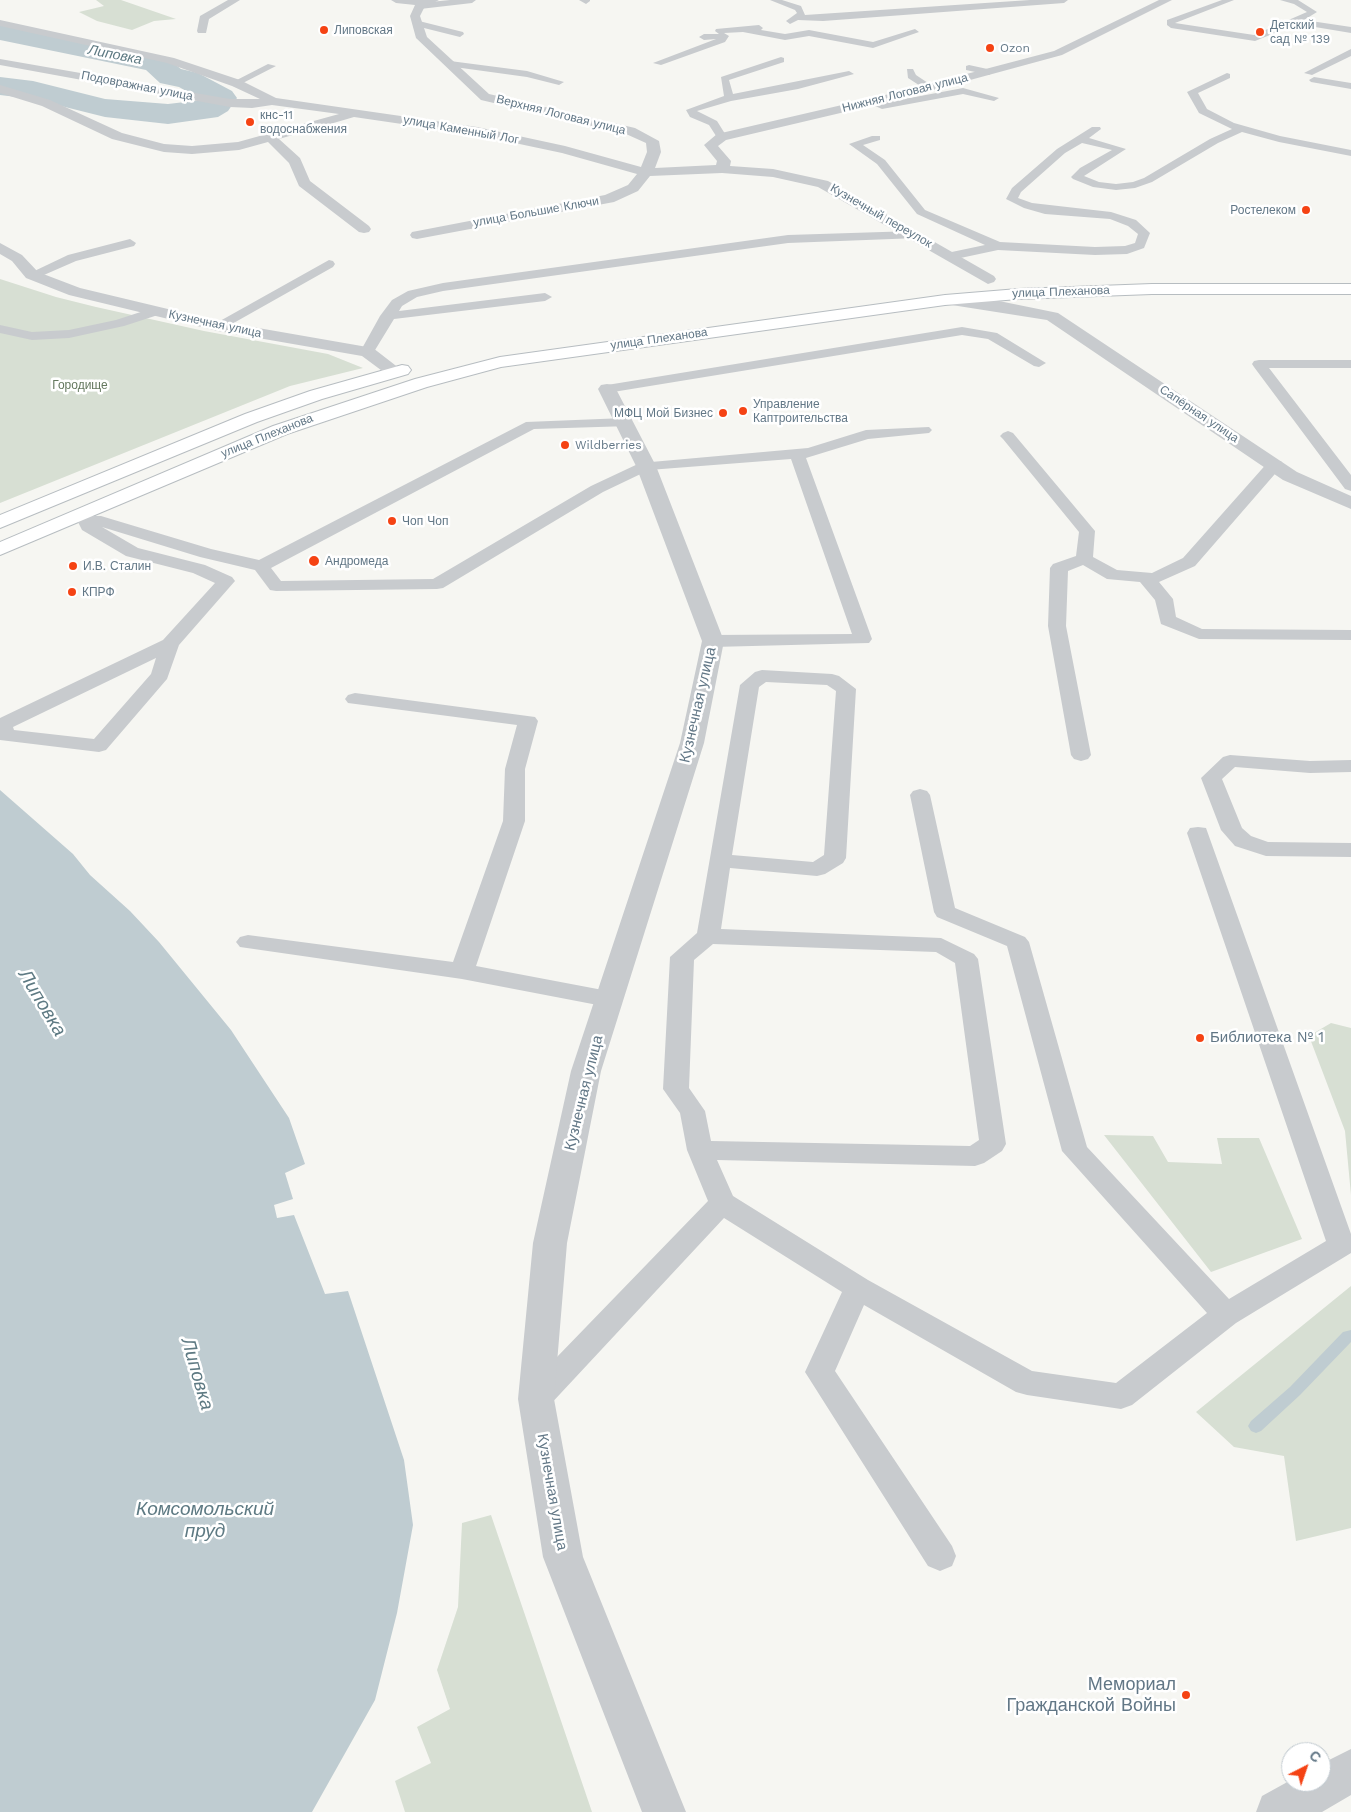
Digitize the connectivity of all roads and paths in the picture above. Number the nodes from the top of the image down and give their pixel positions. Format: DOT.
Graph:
graph roads {
  1 [pos="235,0"];
  2 [pos="396,0"];
  3 [pos="472,0"];
  4 [pos="774,0"];
  5 [pos="1064,0"];
  6 [pos="1167,0"];
  7 [pos="1230,0"];
  8 [pos="1284,0"];
  9 [pos="423,14"];
  10 [pos="799,18"];
  11 [pos="1296,21"];
  12 [pos="0,23"];
  13 [pos="746,30"];
  14 [pos="1351,30"];
  15 [pos="202,31"];
  16 [pos="719,31"];
  17 [pos="914,32"];
  18 [pos="457,37"];
  19 [pos="704,37"];
  20 [pos="1351,52"];
  21 [pos="782,60"];
  22 [pos="0,62"];
  23 [pos="658,63"];
  24 [pos="450,64"];
  25 [pos="271,66"];
  26 [pos="969,68"];
  27 [pos="910,71"];
  28 [pos="989,72"];
  29 [pos="849,74"];
  30 [pos="1227,76"];
  31 [pos="559,82"];
  32 [pos="236,83"];
  33 [pos="1351,86"];
  34 [pos="928,87"];
  35 [pos="0,89"];
  36 [pos="728,98"];
  37 [pos="994,98"];
  38 [pos="273,101"];
  39 [pos="872,102"];
  40 [pos="355,113"];
  41 [pos="1242,128"];
  42 [pos="1096,129"];
  43 [pos="722,137"];
  44 [pos="271,138"];
  45 [pos="876,138"];
  46 [pos="1080,139"];
  47 [pos="1351,153"];
  48 [pos="722,169"];
  49 [pos="646,172"];
  50 [pos="364,229"];
  51 [pos="417,235"];
  52 [pos="914,235"];
  53 [pos="130,243"];
  54 [pos="998,246"];
  55 [pos="0,248"];
  56 [pos="951,256"];
  57 [pos="329,264"];
  58 [pos="32,275"];
  59 [pos="1351,275"];
  60 [pos="988,279"];
  61 [pos="962,282"];
  62 [pos="1351,289"];
  63 [pos="1064,292"];
  64 [pos="545,297"];
  65 [pos="841,297"];
  66 [pos="945,300"];
  67 [pos="156,311"];
  68 [pos="387,316"];
  69 [pos="1052,316"];
  70 [pos="218,326"];
  71 [pos="0,329"];
  72 [pos="367,352"];
  73 [pos="452,358"];
  74 [pos="1039,364"];
  75 [pos="1351,364"];
  76 [pos="414,367"];
  77 [pos="395,372"];
  78 [pos="606,389"];
  79 [pos="625,423"];
  80 [pos="924,430"];
  81 [pos="1008,436"];
  82 [pos="797,454"];
  83 [pos="1274,464"];
  84 [pos="646,466"];
  85 [pos="1351,486"];
  86 [pos="1351,503"];
  87 [pos="82,514"];
  88 [pos="0,522"];
  89 [pos="0,549"];
  90 [pos="1084,559"];
  91 [pos="261,566"];
  92 [pos="1145,577"];
  93 [pos="1351,635"];
  94 [pos="713,640"];
  95 [pos="170,644"];
  96 [pos="355,699"];
  97 [pos="1081,755"];
  98 [pos="1351,766"];
  99 [pos="920,795"];
  100 [pos="1198,833"];
  101 [pos="1351,850"];
  102 [pos="721,861"];
  103 [pos="708,936"];
  104 [pos="248,942"];
  105 [pos="462,971"];
  106 [pos="608,999"];
  107 [pos="700,1150"];
  108 [pos="722,1203"];
  109 [pos="858,1288"];
  110 [pos="1226,1315"];
  111 [pos="536,1399"];
  112 [pos="940,1556"];
  113 [pos="1351,1771"];
  114 [pos="664,1812"];
  115 [pos="1278,1812"];
  1 -- 15 [label="street"];
  2 -- 9 [label="street"];
  3 -- 9 [label="lane"];
  4 -- 10 [label="lane"];
  5 -- 10 [label="lane"];
  6 -- 28 [label="street, Нижняя Логовая улица"];
  7 -- 11 [label="lane"];
  8 -- 11 [label="lane"];
  9 -- 18 [label="lane"];
  9 -- 24 [label="street, Верхняя Логовая улица"];
  10 -- 13 [label="lane"];
  11 -- 14 [label="lane"];
  12 -- 32 [label="street"];
  13 -- 16 [label="lane"];
  13 -- 17 [label="lane"];
  19 -- 23 [label="lane"];
  20 -- 33 [label="lane"];
  21 -- 36 [label="lane"];
  22 -- 38 [label="street, Подовражная улица"];
  24 -- 31 [label="lane"];
  24 -- 49 [label="street, Верхняя Логовая улица"];
  25 -- 32 [label="lane"];
  26 -- 28 [label="lane"];
  27 -- 34 [label="lane"];
  28 -- 34 [label="street, Нижняя Логовая улица"];
  29 -- 36 [label="lane"];
  30 -- 41 [label="lane"];
  32 -- 38 [label="street"];
  34 -- 39 [label="street, Нижняя Логовая улица"];
  35 -- 44 [label="street"];
  36 -- 43 [label="lane"];
  37 -- 39 [label="lane"];
  38 -- 40 [label="street, улица Каменный Лог"];
  39 -- 43 [label="street, Нижняя Логовая улица"];
  40 -- 44 [label="street"];
  40 -- 49 [label="street, улица Каменный Лог"];
  41 -- 46 [label="lane"];
  41 -- 47 [label="lane"];
  42 -- 46 [label="lane"];
  43 -- 48 [label="street"];
  44 -- 50 [label="street"];
  45 -- 54 [label="lane"];
  46 -- 54 [label="lane"];
  48 -- 49 [label="street, Кузнечный переулок"];
  48 -- 52 [label="street, Кузнечный переулок"];
  49 -- 51 [label="street, улица Большие Ключи"];
  52 -- 56 [label="street, Кузнечный переулок"];
  52 -- 68 [label="lane"];
  53 -- 58 [label="lane"];
  54 -- 56 [label="lane"];
  55 -- 58 [label="street"];
  56 -- 60 [label="street, Кузнечный переулок"];
  57 -- 70 [label="lane"];
  58 -- 67 [label="street, Кузнечная улица"];
  59 -- 60 [label="main road, улица Плеханова"];
  60 -- 61 [label="main road, улица Плеханова"];
  62 -- 63 [label="main road, улица Плеханова"];
  63 -- 66 [label="main road, улица Плеханова"];
  63 -- 69 [label="street"];
  64 -- 68 [label="lane"];
  65 -- 73 [label="main road, улица Плеханова"];
  66 -- 69 [label="street, Сапёрная улица"];
  66 -- 87 [label="main road, улица Плеханова"];
  67 -- 70 [label="street, Кузнечная улица"];
  67 -- 71 [label="lane"];
  68 -- 72 [label="lane"];
  69 -- 83 [label="street, Сапёрная улица"];
  70 -- 72 [label="street, Кузнечная улица"];
  72 -- 77 [label="street, Кузнечная улица"];
  74 -- 78 [label="lane"];
  75 -- 85 [label="lane"];
  76 -- 77 [label="main road, улица Плеханова"];
  77 -- 88 [label="main road, улица Плеханова"];
  78 -- 79 [label="street, Кузнечная улица"];
  79 -- 84 [label="street, Кузнечная улица"];
  79 -- 91 [label="lane"];
  80 -- 82 [label="lane"];
  81 -- 90 [label="lane"];
  82 -- 84 [label="lane"];
  82 -- 94 [label="lane"];
  83 -- 86 [label="street, Сапёрная улица"];
  83 -- 92 [label="lane"];
  84 -- 91 [label="lane"];
  84 -- 94 [label="street, Кузнечная улица"];
  87 -- 89 [label="main road, улица Плеханова"];
  87 -- 91 [label="lane"];
  87 -- 95 [label="lane"];
  90 -- 92 [label="lane"];
  90 -- 97 [label="lane"];
  92 -- 93 [label="lane"];
  94 -- 106 [label="street, Кузнечная улица"];
  95 -- 95 [label="lane"];
  96 -- 105 [label="lane"];
  98 -- 101 [label="lane"];
  99 -- 110 [label="lane"];
  100 -- 110 [label="lane"];
  102 -- 102 [label="lane"];
  102 -- 103 [label="lane"];
  103 -- 107 [label="lane"];
  103 -- 107 [label="lane"];
  104 -- 105 [label="lane"];
  105 -- 106 [label="lane"];
  106 -- 111 [label="street, Кузнечная улица"];
  107 -- 108 [label="lane"];
  108 -- 109 [label="lane"];
  108 -- 111 [label="lane"];
  109 -- 110 [label="lane"];
  109 -- 112 [label="lane"];
  111 -- 114 [label="street, Кузнечная улица"];
  113 -- 115 [label="street"];
}
